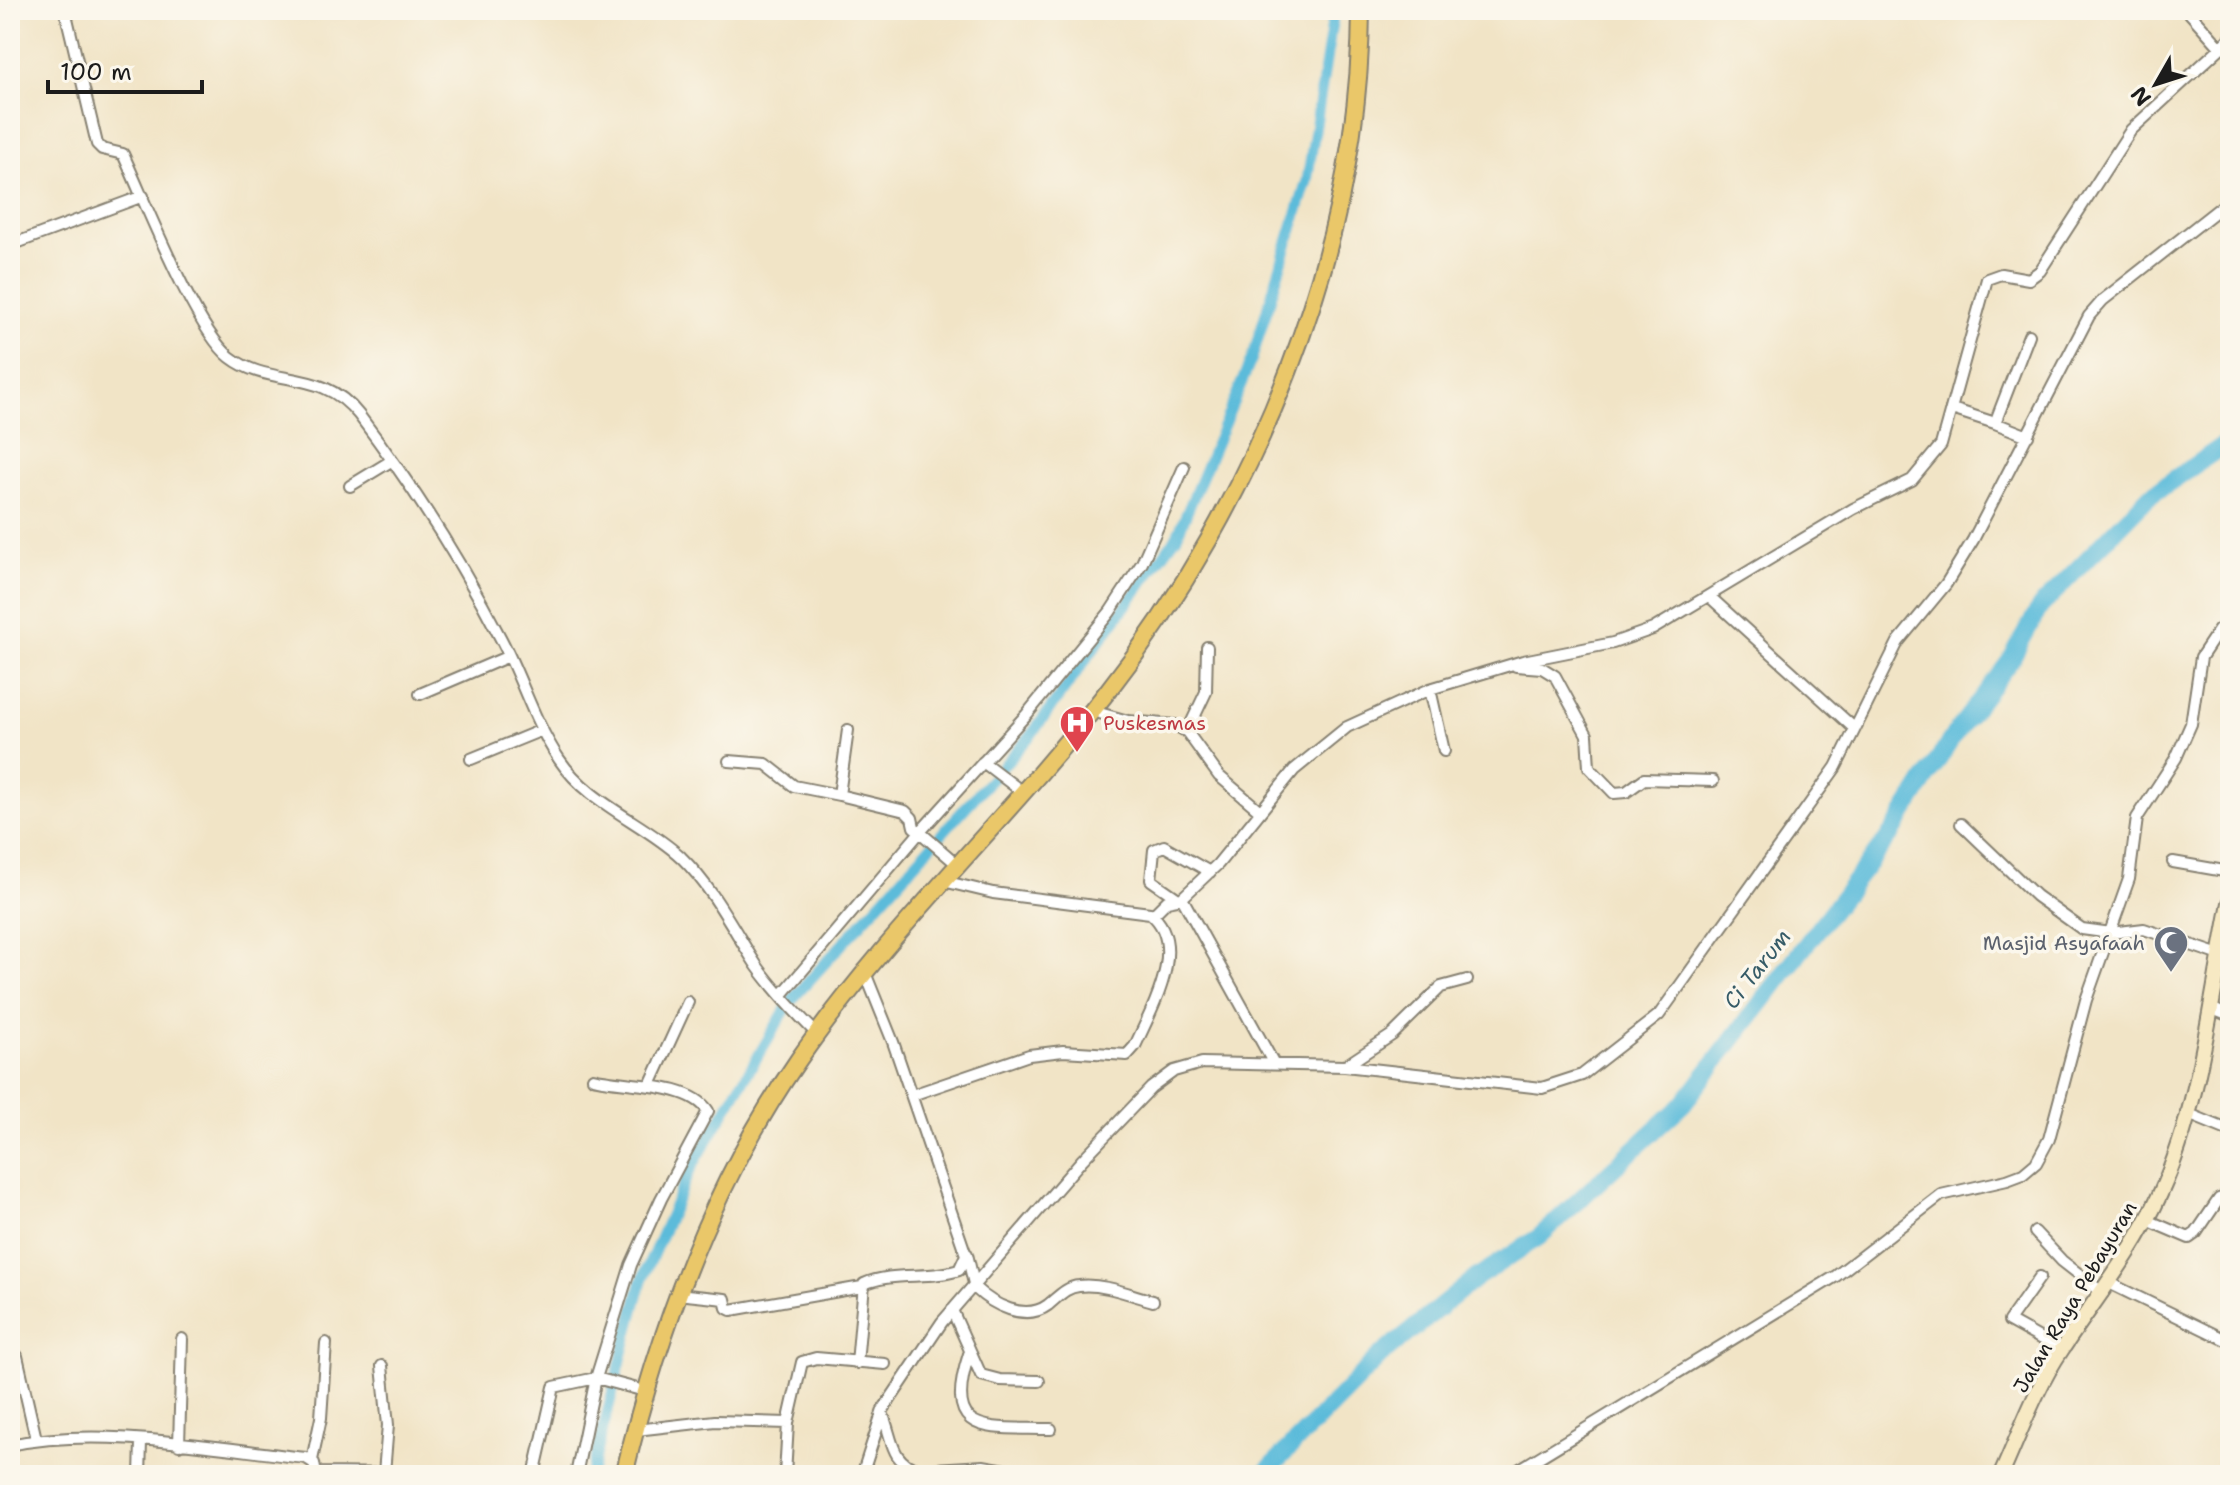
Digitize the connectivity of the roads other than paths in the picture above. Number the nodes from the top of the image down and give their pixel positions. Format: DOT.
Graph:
graph roads {
  1 [pos="65,10"];
  2 [pos="1361,10"];
  3 [pos="2187,10"];
  4 [pos="2230,39"];
  5 [pos="2221,48"];
  6 [pos="143,196"];
  7 [pos="2230,200"];
  8 [pos="10,238"];
  9 [pos="2029,335"];
  10 [pos="1952,409"];
  11 [pos="1995,423"];
  12 [pos="2028,436"];
  13 [pos="391,461"];
  14 [pos="1184,467"];
  15 [pos="350,486"];
  16 [pos="1710,597"];
  17 [pos="2230,622"];
  18 [pos="1207,647"];
  19 [pos="1561,652"];
  20 [pos="509,656"];
  21 [pos="1512,664"];
  22 [pos="1555,676"];
  23 [pos="1430,689"];
  24 [pos="420,694"];
  25 [pos="1092,711"];
  26 [pos="1855,729"];
  27 [pos="542,730"];
  28 [pos="848,730"];
  29 [pos="1187,732"];
  30 [pos="1444,751"];
  31 [pos="471,759"];
  32 [pos="729,761"];
  33 [pos="987,764"];
  34 [pos="1713,781"];
  35 [pos="1017,788"];
  36 [pos="839,795"];
  37 [pos="1259,810"];
  38 [pos="1961,824"];
  39 [pos="922,834"];
  40 [pos="954,862"];
  41 [pos="2173,862"];
  42 [pos="1210,872"];
  43 [pos="2230,872"];
  44 [pos="943,881"];
  45 [pos="1179,898"];
  46 [pos="2230,903"];
  47 [pos="1154,914"];
  48 [pos="2113,929"];
  49 [pos="2220,955"];
  50 [pos="866,975"];
  51 [pos="1467,980"];
  52 [pos="782,998"];
  53 [pos="688,1002"];
  54 [pos="2210,1008"];
  55 [pos="2230,1016"];
  56 [pos="812,1028"];
  57 [pos="1274,1064"];
  58 [pos="1345,1066"];
  59 [pos="593,1078"];
  60 [pos="650,1085"];
  61 [pos="912,1095"];
  62 [pos="2186,1113"];
  63 [pos="2230,1131"];
  64 [pos="2230,1195"];
  65 [pos="2147,1220"];
  66 [pos="2035,1232"];
  67 [pos="966,1251"];
  68 [pos="2040,1277"];
  69 [pos="973,1285"];
  70 [pos="862,1287"];
  71 [pos="2106,1288"];
  72 [pos="677,1294"];
  73 [pos="1153,1301"];
  74 [pos="952,1310"];
  75 [pos="182,1339"];
  76 [pos="2230,1342"];
  77 [pos="326,1343"];
  78 [pos="10,1349"];
  79 [pos="2061,1350"];
  80 [pos="969,1354"];
  81 [pos="857,1363"];
  82 [pos="885,1364"];
  83 [pos="382,1366"];
  84 [pos="602,1379"];
  85 [pos="1039,1381"];
  86 [pos="645,1391"];
  87 [pos="882,1413"];
  88 [pos="788,1423"];
  89 [pos="1051,1429"];
  90 [pos="636,1430"];
  91 [pos="36,1439"];
  92 [pos="141,1442"];
  93 [pos="10,1445"];
  94 [pos="179,1445"];
  95 [pos="312,1460"];
  96 [pos="384,1473"];
  97 [pos="316,1474"];
  98 [pos="140,1475"];
  99 [pos="505,1475"];
  100 [pos="534,1475"];
  101 [pos="576,1475"];
  102 [pos="624,1475"];
  103 [pos="785,1475"];
  104 [pos="862,1475"];
  105 [pos="1035,1475"];
  106 [pos="1510,1475"];
  107 [pos="2001,1475"];
  1 -- 6 [label="street"];
  2 -- 25 [label="main road"];
  3 -- 5 [label="street"];
  4 -- 5 [label="street"];
  5 -- 10 [label="street"];
  6 -- 8 [label="street"];
  6 -- 13 [label="street"];
  7 -- 12 [label="street"];
  9 -- 11 [label="street"];
  10 -- 11 [label="street"];
  10 -- 16 [label="street"];
  11 -- 12 [label="street"];
  12 -- 26 [label="street"];
  13 -- 15 [label="street"];
  13 -- 20 [label="street"];
  14 -- 33 [label="street"];
  16 -- 19 [label="street"];
  16 -- 26 [label="street"];
  17 -- 48 [label="street"];
  18 -- 29 [label="street"];
  19 -- 21 [label="street"];
  19 -- 22 [label="street"];
  20 -- 24 [label="street"];
  20 -- 27 [label="street"];
  21 -- 22 [label="street"];
  21 -- 23 [label="street"];
  22 -- 34 [label="street"];
  23 -- 30 [label="street"];
  23 -- 37 [label="street"];
  25 -- 29 [label="street"];
  25 -- 35 [label="main road"];
  26 -- 58 [label="street"];
  27 -- 31 [label="street"];
  27 -- 52 [label="street"];
  28 -- 36 [label="street"];
  29 -- 37 [label="street"];
  32 -- 36 [label="street"];
  33 -- 35 [label="street"];
  33 -- 39 [label="street"];
  35 -- 40 [label="main road"];
  36 -- 39 [label="street"];
  37 -- 42 [label="street"];
  38 -- 48 [label="street"];
  39 -- 40 [label="street"];
  39 -- 52 [label="street"];
  40 -- 44 [label="main road"];
  41 -- 43 [label="street"];
  42 -- 45 [label="street"];
  42 -- 45 [label="street"];
  44 -- 47 [label="street"];
  44 -- 50 [label="main road"];
  45 -- 47 [label="street"];
  45 -- 57 [label="street"];
  46 -- 49 [label="main road, Jalan Raya Pebayuran"];
  47 -- 61 [label="street"];
  48 -- 49 [label="street"];
  48 -- 106 [label="street"];
  49 -- 54 [label="main road, Jalan Raya Pebayuran"];
  50 -- 56 [label="main road"];
  50 -- 61 [label="street"];
  51 -- 58 [label="street"];
  52 -- 56 [label="street"];
  53 -- 60 [label="street"];
  54 -- 55 [label="street"];
  54 -- 62 [label="main road, Jalan Raya Pebayuran"];
  56 -- 72 [label="main road"];
  57 -- 58 [label="street"];
  57 -- 69 [label="street"];
  59 -- 60 [label="street"];
  60 -- 84 [label="street"];
  61 -- 67 [label="street"];
  62 -- 63 [label="street"];
  62 -- 65 [label="main road, Jalan Raya Pebayuran"];
  64 -- 65 [label="street"];
  65 -- 71 [label="main road, Jalan Raya Pebayuran"];
  66 -- 71 [label="street"];
  67 -- 69 [label="street"];
  67 -- 70 [label="street"];
  68 -- 79 [label="street"];
  69 -- 73 [label="street"];
  69 -- 74 [label="street"];
  70 -- 72 [label="street"];
  70 -- 81 [label="street"];
  71 -- 76 [label="street"];
  71 -- 79 [label="main road, Jalan Raya Pebayuran"];
  72 -- 86 [label="main road"];
  74 -- 80 [label="street"];
  74 -- 87 [label="street"];
  75 -- 94 [label="street"];
  77 -- 95 [label="street"];
  78 -- 91 [label="street"];
  79 -- 107 [label="main road, Jalan Raya Pebayuran"];
  80 -- 85 [label="street"];
  80 -- 89 [label="street"];
  81 -- 82 [label="street"];
  81 -- 88 [label="street"];
  83 -- 96 [label="street"];
  84 -- 86 [label="street"];
  84 -- 100 [label="street"];
  84 -- 101 [label="street"];
  86 -- 90 [label="main road"];
  87 -- 104 [label="street"];
  87 -- 105 [label="street"];
  88 -- 90 [label="street"];
  88 -- 103 [label="street"];
  90 -- 102 [label="main road"];
  91 -- 92 [label="street"];
  91 -- 93 [label="street"];
  92 -- 94 [label="street"];
  92 -- 98 [label="street"];
  94 -- 95 [label="street"];
  95 -- 97 [label="street"];
  96 -- 97 [label="street"];
  96 -- 99 [label="street"];
}
